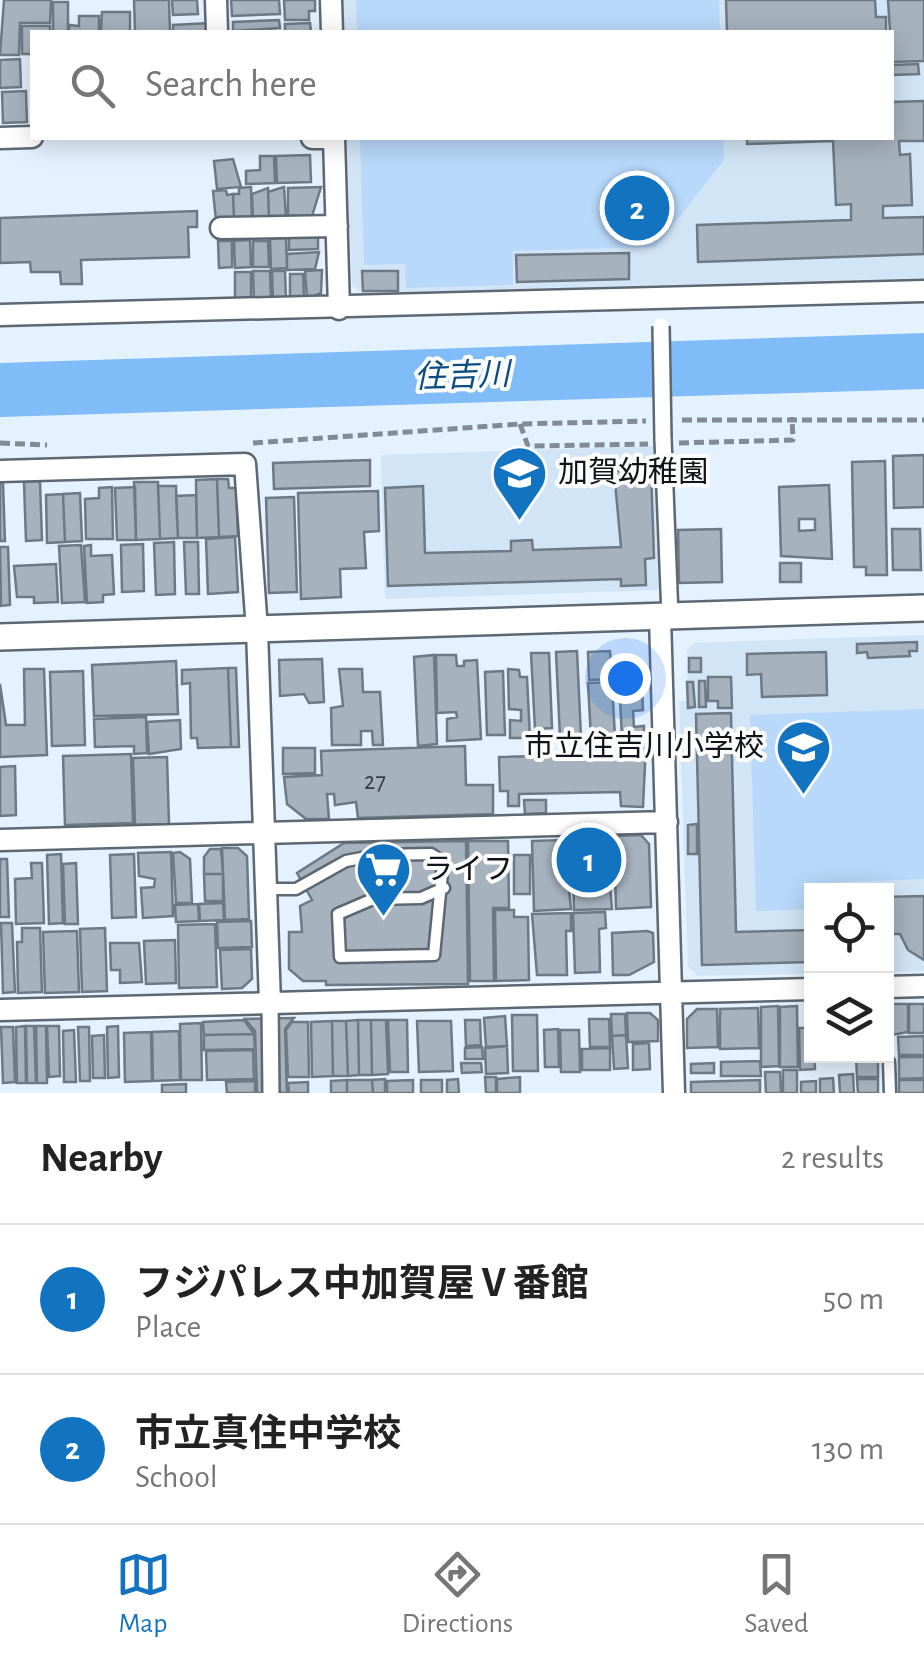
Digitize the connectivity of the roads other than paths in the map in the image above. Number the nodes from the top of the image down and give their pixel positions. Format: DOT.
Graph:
graph roads {
  1 [pos="216,0"];
  2 [pos="331,0"];
  3 [pos="217,30"];
  4 [pos="332,30"];
  5 [pos="30,137"];
  6 [pos="0,138"];
  7 [pos="334,140"];
  8 [pos="336,226"];
  9 [pos="221,228"];
  10 [pos="924,291"];
  11 [pos="339,309"];
  12 [pos="0,316"];
  13 [pos="661,319"];
  14 [pos="0,471"];
  15 [pos="924,608"];
  16 [pos="665,617"];
  17 [pos="257,630"];
  18 [pos="0,638"];
  19 [pos="666,822"];
  20 [pos="264,834"];
  21 [pos="0,840"];
  22 [pos="444,888"];
  23 [pos="266,889"];
  24 [pos="924,986"];
  25 [pos="894,987"];
  26 [pos="804,989"];
  27 [pos="670,993"];
  28 [pos="0,1010"];
  29 [pos="270,1011"];
  30 [pos="889,1063"];
  31 [pos="270,1093"];
  32 [pos="674,1093"];
  33 [pos="890,1093"];
  1 -- 3 [label="street"];
  2 -- 4 [label="street"];
  5 -- 6 [label="street"];
  7 -- 8 [label="street"];
  8 -- 9 [label="street"];
  8 -- 11 [label="street"];
  10 -- 11 [label="street"];
  11 -- 12 [label="street"];
  13 -- 16 [label="street, bridge"];
  14 -- 17 [label="street"];
  15 -- 16 [label="street"];
  16 -- 17 [label="street"];
  16 -- 19 [label="street"];
  17 -- 18 [label="street"];
  17 -- 20 [label="street"];
  19 -- 20 [label="street"];
  19 -- 27 [label="street"];
  20 -- 21 [label="street"];
  20 -- 23 [label="street"];
  22 -- 22 [label="lane"];
  22 -- 23 [label="lane"];
  23 -- 29 [label="street"];
  24 -- 25 [label="street"];
  26 -- 27 [label="street"];
  27 -- 29 [label="street"];
  27 -- 32 [label="street"];
  28 -- 29 [label="street"];
  29 -- 31 [label="street"];
  30 -- 33 [label="lane"];
}
